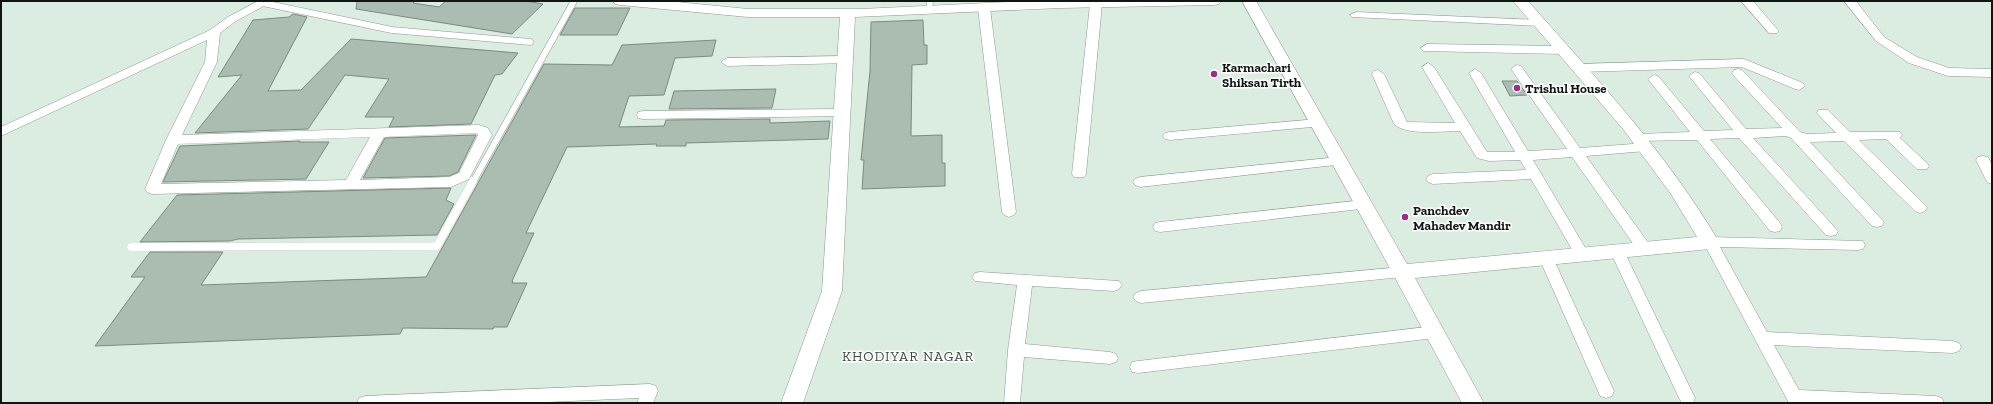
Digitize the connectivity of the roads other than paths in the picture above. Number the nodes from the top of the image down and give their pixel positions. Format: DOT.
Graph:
graph roads {
  1 [pos="574,1"];
  2 [pos="620,1"];
  3 [pos="1214,1"];
  4 [pos="1249,1"];
  5 [pos="1520,1"];
  6 [pos="1747,1"];
  7 [pos="1850,1"];
  8 [pos="265,2"];
  9 [pos="1096,4"];
  10 [pos="929,5"];
  11 [pos="984,8"];
  12 [pos="848,13"];
  13 [pos="1356,15"];
  14 [pos="1540,23"];
  15 [pos="1773,31"];
  16 [pos="214,32"];
  17 [pos="530,42"];
  18 [pos="1427,48"];
  19 [pos="1564,50"];
  20 [pos="845,60"];
  21 [pos="727,62"];
  22 [pos="1428,67"];
  23 [pos="1580,68"];
  24 [pos="1517,69"];
  25 [pos="1475,72"];
  26 [pos="1738,73"];
  27 [pos="1992,73"];
  28 [pos="1378,74"];
  29 [pos="1695,76"];
  30 [pos="1654,79"];
  31 [pos="1799,86"];
  32 [pos="842,113"];
  33 [pos="1823,113"];
  34 [pos="643,115"];
  35 [pos="1318,123"];
  36 [pos="1463,127"];
  37 [pos="1,132"];
  38 [pos="1793,132"];
  39 [pos="379,133"];
  40 [pos="1742,133"];
  41 [pos="1700,135"];
  42 [pos="1170,136"];
  43 [pos="1848,136"];
  44 [pos="173,140"];
  45 [pos="1642,143"];
  46 [pos="1576,153"];
  47 [pos="1525,156"];
  48 [pos="1983,160"];
  49 [pos="1339,161"];
  50 [pos="1922,166"];
  51 [pos="1079,174"];
  52 [pos="1535,174"];
  53 [pos="1433,179"];
  54 [pos="1992,179"];
  55 [pos="1140,182"];
  56 [pos="350,185"];
  57 [pos="1364,205"];
  58 [pos="1920,208"];
  59 [pos="1009,212"];
  60 [pos="1877,222"];
  61 [pos="1160,227"];
  62 [pos="1775,227"];
  63 [pos="1830,231"];
  64 [pos="1710,242"];
  65 [pos="1858,245"];
  66 [pos="131,247"];
  67 [pos="1644,248"];
  68 [pos="1617,251"];
  69 [pos="1582,254"];
  70 [pos="1546,258"];
  71 [pos="1402,272"];
  72 [pos="980,277"];
  73 [pos="1025,278"];
  74 [pos="1114,285"];
  75 [pos="1141,297"];
  76 [pos="1435,332"];
  77 [pos="1763,338"];
  78 [pos="1953,347"];
  79 [pos="1016,350"];
  80 [pos="1110,358"];
  81 [pos="1138,367"];
  82 [pos="1606,391"];
  83 [pos="1688,398"];
  84 [pos="1796,399"];
  85 [pos="365,403"];
  86 [pos="645,403"];
  87 [pos="792,403"];
  88 [pos="1012,403"];
  89 [pos="1473,403"];
  90 [pos="1936,403"];
  1 -- 66 [label="lane"];
  2 -- 12 [label="street"];
  3 -- 9 [label="street"];
  4 -- 35 [label="street"];
  5 -- 14 [label="street"];
  6 -- 15 [label="street"];
  7 -- 27 [label="street"];
  8 -- 16 [label="street"];
  8 -- 17 [label="lane"];
  9 -- 11 [label="street"];
  9 -- 51 [label="street"];
  10 -- 11 [label="street"];
  10 -- 12 [label="street"];
  11 -- 59 [label="street"];
  12 -- 20 [label="street"];
  13 -- 14 [label="street"];
  14 -- 19 [label="street"];
  16 -- 37 [label="street"];
  16 -- 44 [label="street"];
  18 -- 19 [label="street"];
  19 -- 23 [label="street"];
  20 -- 21 [label="street"];
  20 -- 32 [label="street"];
  22 -- 36 [label="street"];
  23 -- 31 [label="street"];
  23 -- 45 [label="street"];
  24 -- 46 [label="street"];
  25 -- 47 [label="street"];
  26 -- 38 [label="street"];
  28 -- 36 [label="street"];
  29 -- 40 [label="street"];
  30 -- 41 [label="street"];
  32 -- 34 [label="street"];
  32 -- 87 [label="street"];
  33 -- 43 [label="street"];
  35 -- 42 [label="street"];
  35 -- 49 [label="street"];
  36 -- 47 [label="street"];
  38 -- 40 [label="street"];
  38 -- 43 [label="street"];
  38 -- 60 [label="street"];
  39 -- 44 [label="street"];
  39 -- 56 [label="street"];
  39 -- 56 [label="street"];
  40 -- 41 [label="street"];
  40 -- 63 [label="street"];
  41 -- 45 [label="street"];
  41 -- 62 [label="street"];
  43 -- 50 [label="street"];
  43 -- 58 [label="street"];
  44 -- 56 [label="street"];
  45 -- 46 [label="street"];
  45 -- 64 [label="street"];
  46 -- 47 [label="street"];
  46 -- 67 [label="street"];
  47 -- 52 [label="street"];
  48 -- 54 [label="street"];
  49 -- 55 [label="street"];
  49 -- 57 [label="street"];
  52 -- 53 [label="street"];
  52 -- 69 [label="street"];
  57 -- 61 [label="street"];
  57 -- 71 [label="street"];
  64 -- 65 [label="street"];
  64 -- 67 [label="street"];
  64 -- 77 [label="street"];
  67 -- 68 [label="street"];
  68 -- 69 [label="street"];
  68 -- 83 [label="street"];
  69 -- 70 [label="street"];
  70 -- 71 [label="street"];
  70 -- 82 [label="street"];
  71 -- 75 [label="street"];
  71 -- 76 [label="street"];
  72 -- 73 [label="street"];
  73 -- 74 [label="street"];
  73 -- 79 [label="street"];
  76 -- 81 [label="street"];
  76 -- 89 [label="street"];
  77 -- 78 [label="street"];
  77 -- 84 [label="street"];
  79 -- 80 [label="street"];
  79 -- 88 [label="street"];
  84 -- 90 [label="street"];
  85 -- 86 [label="street"];
}
